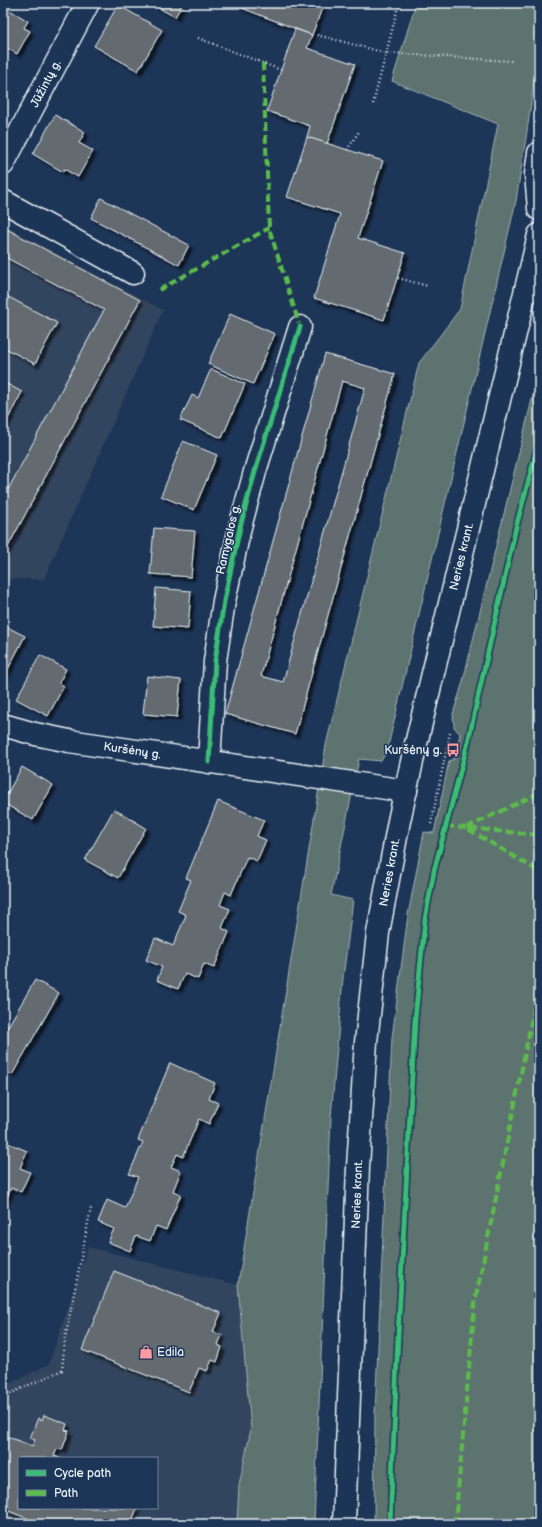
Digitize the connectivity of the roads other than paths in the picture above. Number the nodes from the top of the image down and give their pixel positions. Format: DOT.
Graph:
graph roads {
  1 [pos="88,3"];
  2 [pos="539,153"];
  3 [pos="3,164"];
  4 [pos="3,201"];
  5 [pos="539,209"];
  6 [pos="539,235"];
  7 [pos="134,273"];
  8 [pos="300,327"];
  9 [pos="5,730"];
  10 [pos="209,762"];
  11 [pos="406,791"];
  12 [pos="344,1524"];
  1 -- 3 [label="main road, Jūžintų g."];
  2 -- 5 [label="main road"];
  4 -- 7 [label="main road"];
  6 -- 11 [label="main road, Neries krant."];
  8 -- 10 [label="main road, Ramygalos g."];
  9 -- 10 [label="main road, Kuršėnų g."];
  10 -- 11 [label="main road, Kuršėnų g."];
  11 -- 12 [label="main road, Neries krant."];
}
